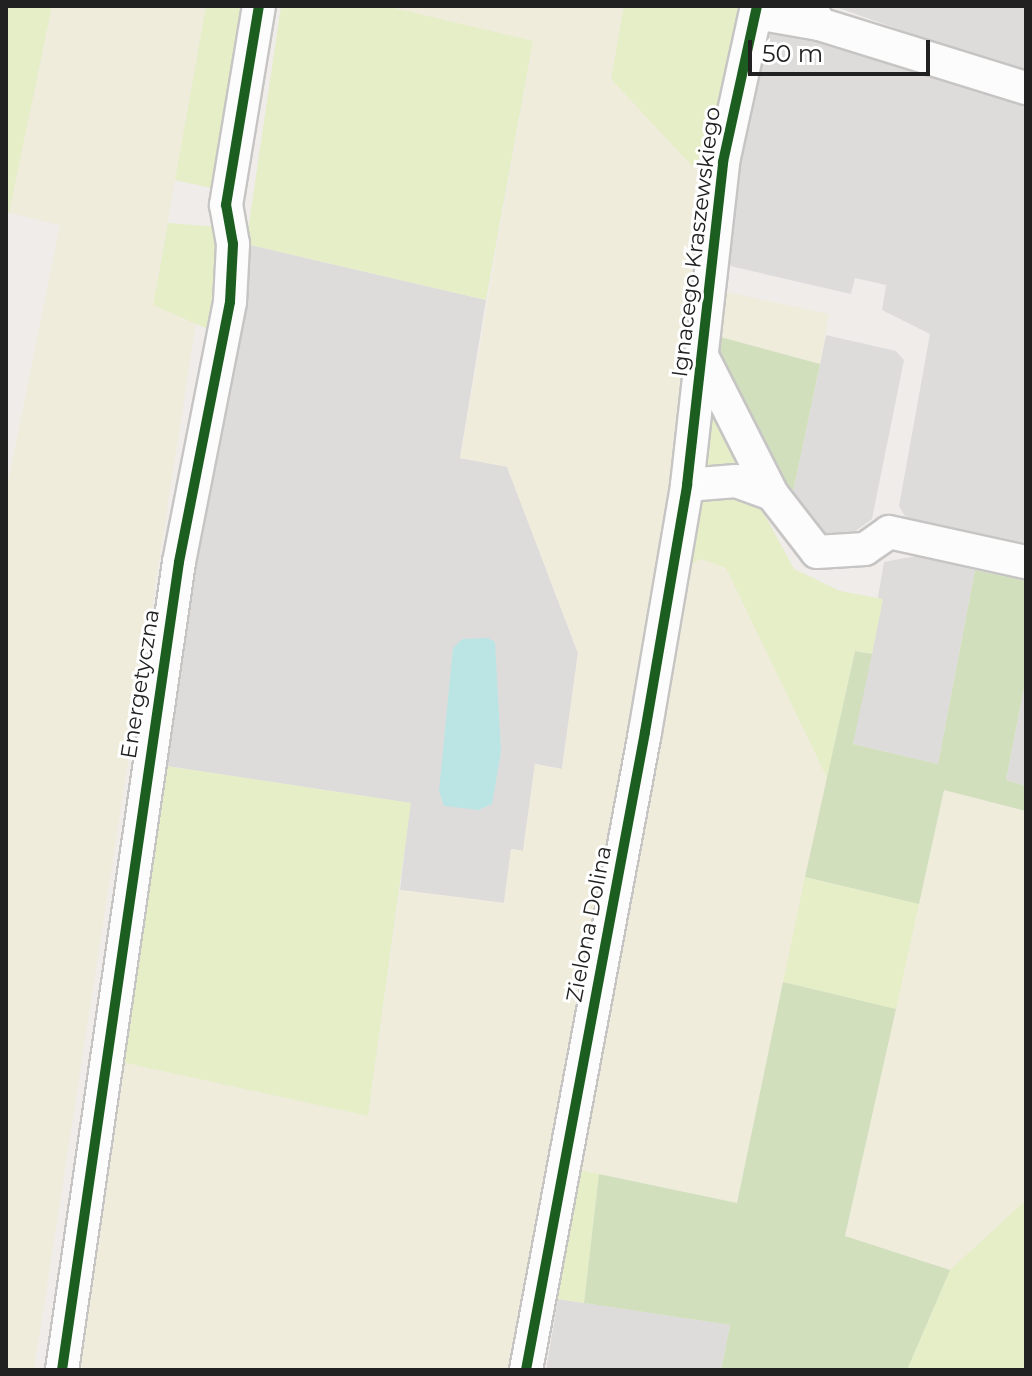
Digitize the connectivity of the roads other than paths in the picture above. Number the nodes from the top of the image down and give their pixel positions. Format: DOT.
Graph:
graph roads {
  1 [pos="259,6"];
  2 [pos="757,10"];
  3 [pos="815,15"];
  4 [pos="1026,88"];
  5 [pos="701,354"];
  6 [pos="687,485"];
  7 [pos="772,494"];
  8 [pos="1026,562"];
  9 [pos="62,1370"];
  10 [pos="526,1370"];
  1 -- 9 [label="street, Energetyczna"];
  2 -- 3 [label="street"];
  2 -- 5 [label="street, Ignacego Kraszewskiego"];
  3 -- 4 [label="street"];
  5 -- 6 [label="street, Ignacego Kraszewskiego"];
  5 -- 7 [label="street"];
  6 -- 7 [label="street"];
  6 -- 10 [label="street, Zielona Dolina"];
  7 -- 8 [label="street"];
}
